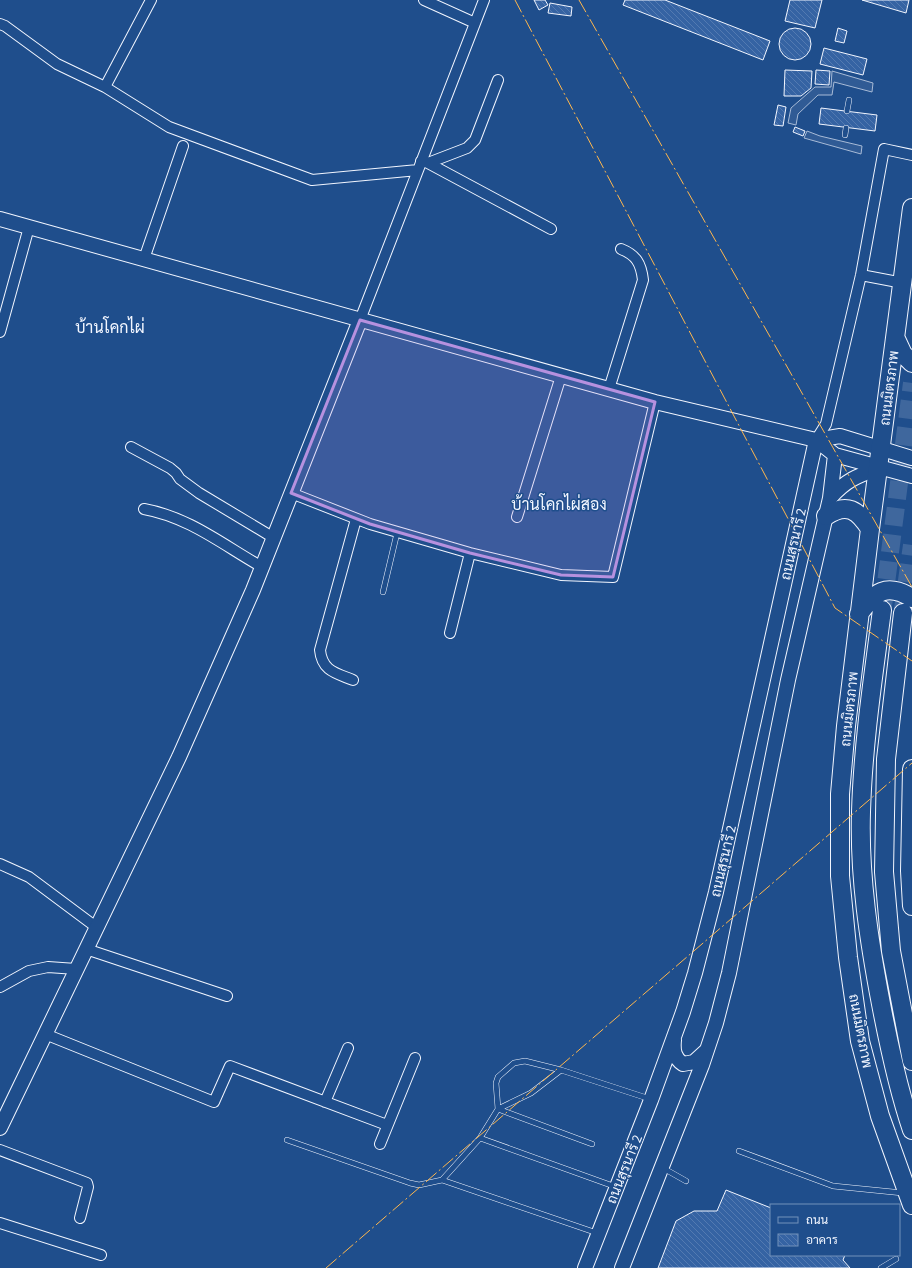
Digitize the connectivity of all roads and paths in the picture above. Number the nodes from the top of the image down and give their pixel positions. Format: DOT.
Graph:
graph roads {
  1 [pos="151,0"];
  2 [pos="424,0"];
  3 [pos="484,0"];
  4 [pos="475,23"];
  5 [pos="0,24"];
  6 [pos="498,80"];
  7 [pos="105,86"];
  8 [pos="849,100"];
  9 [pos="848,111"];
  10 [pos="846,128"];
  11 [pos="845,135"];
  12 [pos="183,146"];
  13 [pos="912,155"];
  14 [pos="422,165"];
  15 [pos="912,208"];
  16 [pos="0,219"];
  17 [pos="29,227"];
  18 [pos="551,229"];
  19 [pos="620,249"];
  20 [pos="144,259"];
  21 [pos="861,275"];
  22 [pos="903,282"];
  23 [pos="4,302"];
  24 [pos="360,320"];
  25 [pos="0,332"];
  26 [pos="896,339"];
  27 [pos="912,363"];
  28 [pos="561,376"];
  29 [pos="609,389"];
  30 [pos="655,402"];
  31 [pos="816,440"];
  32 [pos="131,447"];
  33 [pos="882,448"];
  34 [pos="835,455"];
  35 [pos="912,458"];
  36 [pos="879,468"];
  37 [pos="912,476"];
  38 [pos="291,493"];
  39 [pos="830,498"];
  40 [pos="144,509"];
  41 [pos="826,516"];
  42 [pos="517,517"];
  43 [pos="356,519"];
  44 [pos="870,529"];
  45 [pos="397,533"];
  46 [pos="274,538"];
  47 [pos="470,553"];
  48 [pos="262,567"];
  49 [pos="383,592"];
  50 [pos="912,598"];
  51 [pos="882,610"];
  52 [pos="903,613"];
  53 [pos="859,614"];
  54 [pos="450,633"];
  55 [pos="353,680"];
  56 [pos="912,781"];
  57 [pos="0,864"];
  58 [pos="912,906"];
  59 [pos="96,927"];
  60 [pos="86,949"];
  61 [pos="76,969"];
  62 [pos="0,987"];
  63 [pos="227,996"];
  64 [pos="45,1034"];
  65 [pos="674,1040"];
  66 [pos="348,1048"];
  67 [pos="707,1049"];
  68 [pos="415,1058"];
  69 [pos="912,1060"];
  70 [pos="561,1070"];
  71 [pos="651,1100"];
  72 [pos="325,1102"];
  73 [pos="498,1109"];
  74 [pos="387,1125"];
  75 [pos="0,1128"];
  76 [pos="912,1130"];
  77 [pos="480,1138"];
  78 [pos="287,1140"];
  79 [pos="380,1144"];
  80 [pos="592,1144"];
  81 [pos="0,1150"];
  82 [pos="739,1151"];
  83 [pos="662,1167"];
  84 [pos="442,1180"];
  85 [pos="686,1181"];
  86 [pos="616,1187"];
  87 [pos="909,1199"];
  88 [pos="80,1218"];
  89 [pos="0,1223"];
  90 [pos="598,1233"];
  91 [pos="101,1255"];
  92 [pos="896,1259"];
  93 [pos="585,1268"];
  94 [pos="622,1268"];
  95 [pos="882,1268"];
  1 -- 7 [label="street"];
  2 -- 4 [label="street"];
  3 -- 4 [label="street"];
  4 -- 14 [label="street"];
  5 -- 7 [label="street"];
  6 -- 14 [label="street"];
  7 -- 14 [label="street"];
  8 -- 9 [label="lane"];
  10 -- 11 [label="lane"];
  12 -- 20 [label="street"];
  13 -- 21 [label="street"];
  14 -- 18 [label="street"];
  14 -- 24 [label="street"];
  15 -- 22 [label="highway, ถนนมิตรภาพ"];
  16 -- 17 [label="main road"];
  17 -- 20 [label="main road"];
  17 -- 23 [label="street"];
  19 -- 29 [label="street"];
  20 -- 24 [label="main road"];
  21 -- 22 [label="street"];
  21 -- 31 [label="street"];
  22 -- 26 [label="highway, ถนนมิตรภาพ"];
  23 -- 25 [label="street"];
  24 -- 28 [label="main road"];
  24 -- 38 [label="main road"];
  26 -- 27 [label="highway"];
  26 -- 33 [label="highway, ถนนมิตรภาพ"];
  28 -- 29 [label="main road"];
  28 -- 42 [label="street"];
  29 -- 30 [label="main road"];
  30 -- 31 [label="main road"];
  30 -- 47 [label="street"];
  31 -- 33 [label="main road"];
  31 -- 34 [label="main road"];
  31 -- 65 [label="main road, ถนนสุรนารี 2"];
  32 -- 46 [label="street"];
  33 -- 35 [label="main road"];
  33 -- 36 [label="highway, ถนนมิตรภาพ"];
  34 -- 36 [label="main road"];
  34 -- 39 [label="main road, ถนนสุรนารี 2"];
  36 -- 37 [label="main road"];
  36 -- 39 [label="main road"];
  36 -- 44 [label="highway, ถนนมิตรภาพ"];
  38 -- 43 [label="street"];
  38 -- 46 [label="main road"];
  39 -- 41 [label="main road, ถนนสุรนารี 2"];
  40 -- 48 [label="street"];
  41 -- 44 [label="highway"];
  41 -- 67 [label="main road, ถนนสุรนารี 2"];
  43 -- 45 [label="street"];
  43 -- 55 [label="street"];
  44 -- 53 [label="highway, ถนนมิตรภาพ"];
  45 -- 47 [label="street"];
  45 -- 49 [label="lane"];
  46 -- 48 [label="main road"];
  47 -- 54 [label="street"];
  48 -- 59 [label="main road"];
  50 -- 53 [label="highway"];
  51 -- 76 [label="highway, ถนนมิตรภาพ"];
  52 -- 69 [label="highway"];
  53 -- 87 [label="highway, ถนนมิตรภาพ"];
  56 -- 58 [label="highway"];
  57 -- 59 [label="street"];
  59 -- 60 [label="main road"];
  60 -- 61 [label="main road"];
  60 -- 63 [label="street"];
  61 -- 62 [label="street"];
  61 -- 64 [label="main road"];
  64 -- 72 [label="street"];
  64 -- 75 [label="main road"];
  65 -- 67 [label="main road"];
  65 -- 71 [label="main road, ถนนสุรนารี 2"];
  66 -- 72 [label="street"];
  67 -- 83 [label="main road, ถนนสุรนารี 2"];
  68 -- 74 [label="street"];
  70 -- 71 [label="lane"];
  70 -- 73 [label="lane"];
  70 -- 73 [label="lane"];
  71 -- 86 [label="main road, ถนนสุรนารี 2"];
  72 -- 74 [label="street"];
  73 -- 77 [label="lane"];
  73 -- 80 [label="lane"];
  74 -- 79 [label="street"];
  77 -- 84 [label="lane"];
  77 -- 86 [label="lane"];
  78 -- 84 [label="lane"];
  81 -- 88 [label="street"];
  82 -- 87 [label="lane"];
  83 -- 85 [label="lane"];
  83 -- 94 [label="main road, ถนนสุรนารี 2"];
  84 -- 90 [label="lane"];
  86 -- 90 [label="main road, ถนนสุรนารี 2"];
  89 -- 91 [label="street"];
  90 -- 93 [label="main road, ถนนสุรนารี 2"];
  92 -- 95 [label="lane"];
}
